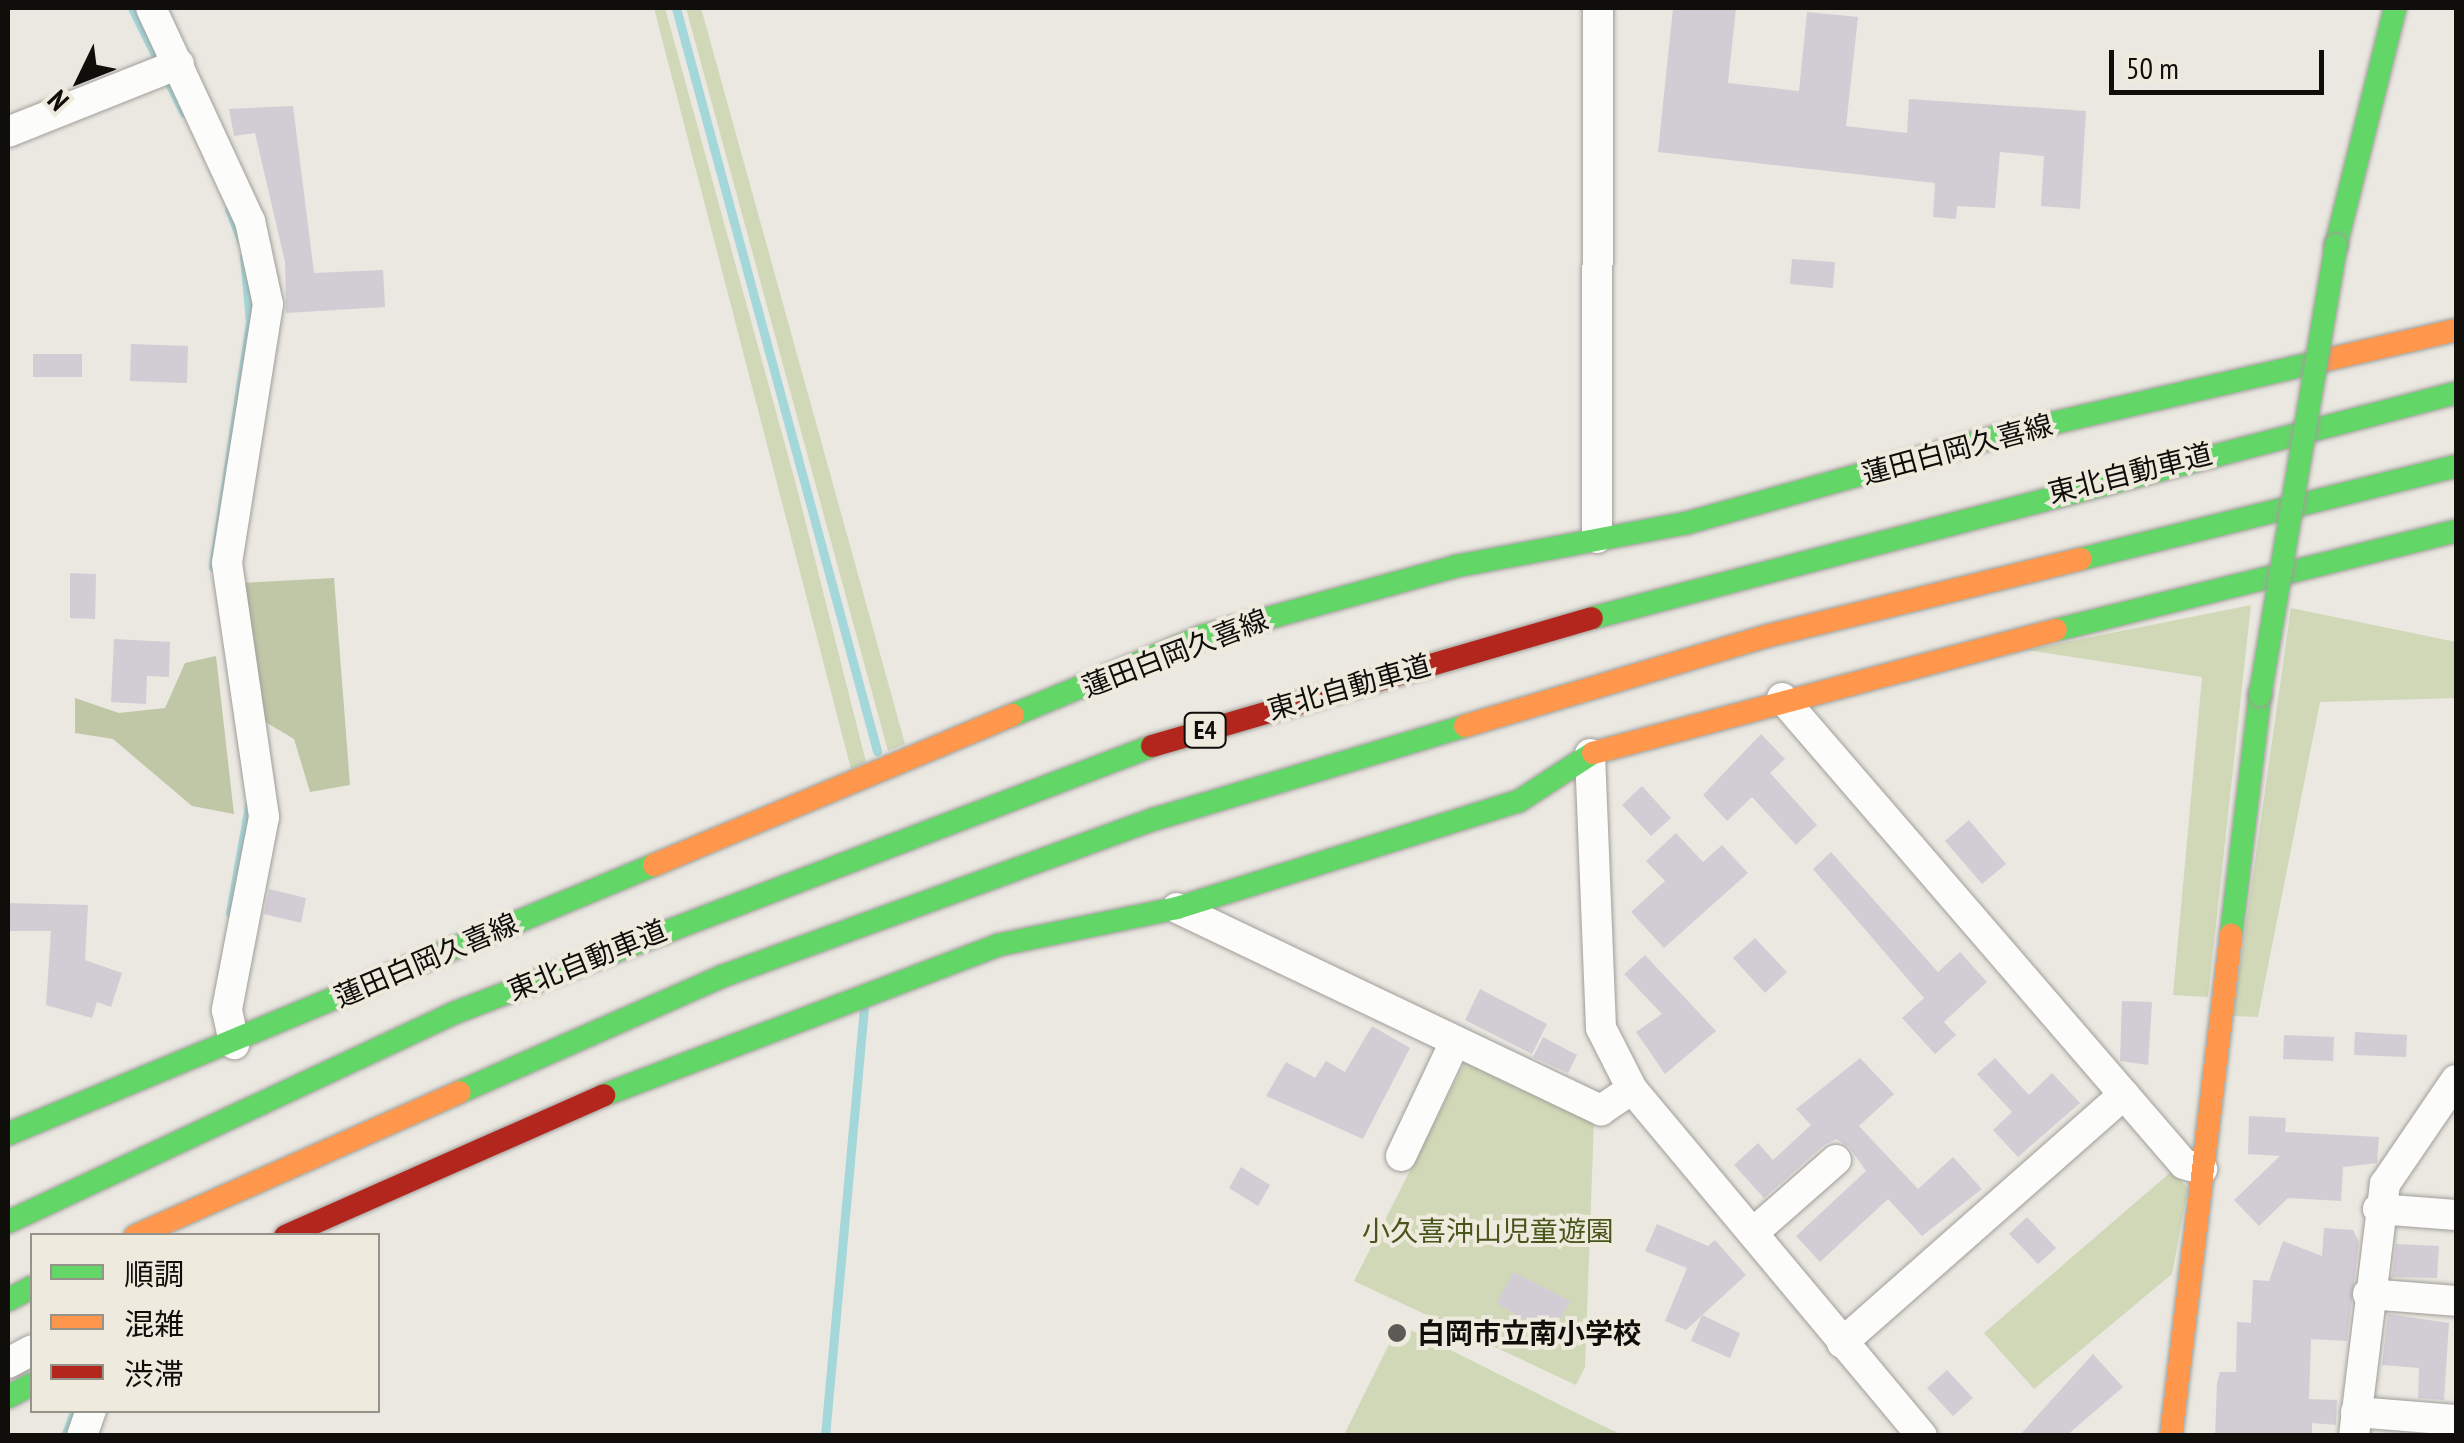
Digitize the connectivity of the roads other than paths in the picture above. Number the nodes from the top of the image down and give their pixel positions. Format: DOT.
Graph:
graph roads {
  1 [pos="152,8"];
  2 [pos="1598,8"];
  3 [pos="2396,8"];
  4 [pos="179,64"];
  5 [pos="8,132"];
  6 [pos="2456,330"];
  7 [pos="2456,393"];
  8 [pos="2456,466"];
  9 [pos="2456,531"];
  10 [pos="1597,538"];
  11 [pos="1782,698"];
  12 [pos="1590,754"];
  13 [pos="1176,908"];
  14 [pos="234,1044"];
  15 [pos="1454,1046"];
  16 [pos="2456,1080"];
  17 [pos="1632,1089"];
  18 [pos="2124,1094"];
  19 [pos="60,1116"];
  20 [pos="2444,1116"];
  21 [pos="8,1134"];
  22 [pos="8,1154"];
  23 [pos="1401,1156"];
  24 [pos="1836,1160"];
  25 [pos="2202,1168"];
  26 [pos="2378,1208"];
  27 [pos="2456,1215"];
  28 [pos="8,1222"];
  29 [pos="1754,1232"];
  30 [pos="142,1233"];
  31 [pos="291,1233"];
  32 [pos="30,1288"];
  33 [pos="2368,1294"];
  34 [pos="8,1300"];
  35 [pos="2456,1302"];
  36 [pos="1842,1343"];
  37 [pos="30,1351"];
  38 [pos="8,1363"];
  39 [pos="30,1385"];
  40 [pos="8,1398"];
  41 [pos="2456,1420"];
  42 [pos="2355,1424"];
  43 [pos="1922,1436"];
  44 [pos="2171,1436"];
  1 -- 4 [label="street"];
  2 -- 10 [label="street"];
  3 -- 25 [label="main road, bridge"];
  4 -- 5 [label="street"];
  4 -- 14 [label="street"];
  6 -- 10 [label="main road, 蓮田白岡久喜線"];
  7 -- 28 [label="main road, 東北自動車道 / E4"];
  8 -- 30 [label="main road"];
  9 -- 11 [label="main road"];
  10 -- 14 [label="main road, 蓮田白岡久喜線"];
  11 -- 12 [label="main road"];
  11 -- 18 [label="street"];
  12 -- 13 [label="main road"];
  12 -- 17 [label="street"];
  13 -- 15 [label="street"];
  13 -- 31 [label="main road"];
  14 -- 19 [label="main road, 蓮田白岡久喜線"];
  15 -- 17 [label="street"];
  15 -- 23 [label="street"];
  16 -- 20 [label="street"];
  17 -- 29 [label="street"];
  18 -- 25 [label="street"];
  18 -- 36 [label="street"];
  19 -- 21 [label="main road, 蓮田白岡久喜線"];
  19 -- 22 [label="street"];
  20 -- 26 [label="street"];
  24 -- 29 [label="street"];
  25 -- 44 [label="main road"];
  26 -- 27 [label="street"];
  26 -- 33 [label="street"];
  29 -- 36 [label="street"];
  32 -- 34 [label="main road"];
  33 -- 35 [label="street"];
  33 -- 42 [label="street"];
  36 -- 43 [label="street"];
  37 -- 38 [label="street"];
  39 -- 40 [label="main road"];
  41 -- 42 [label="street"];
}
